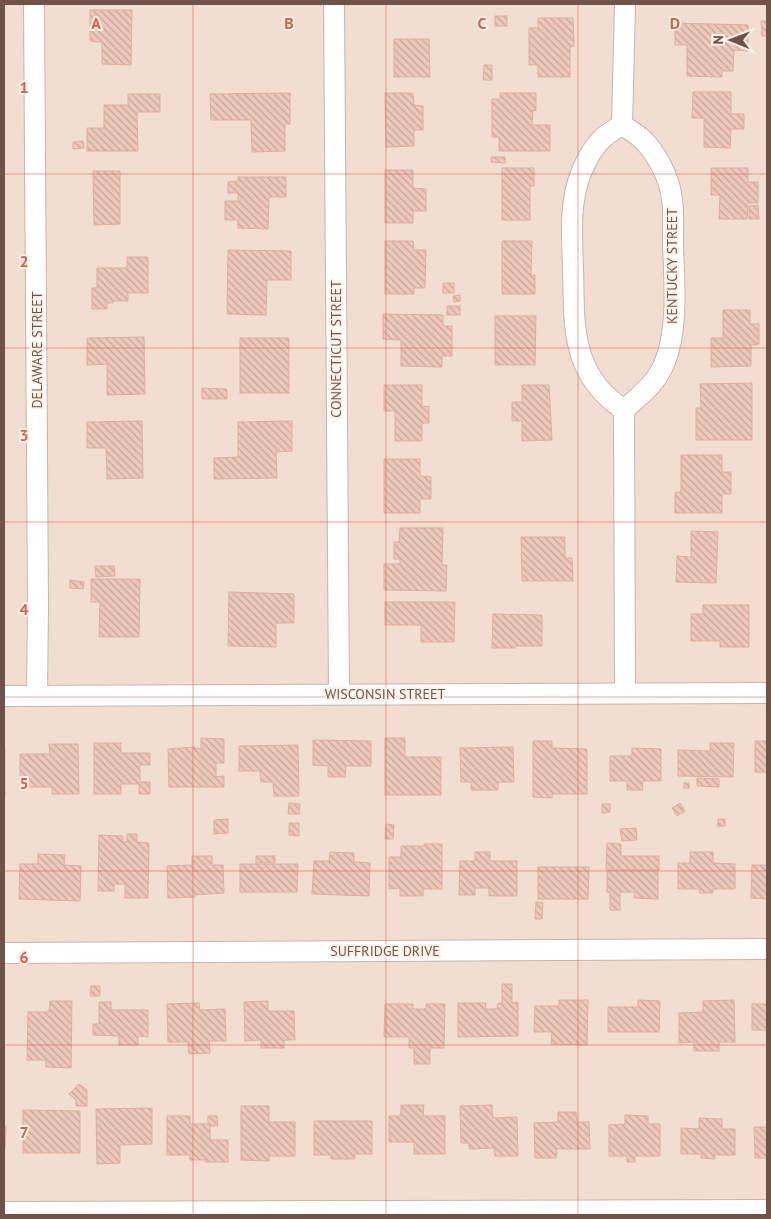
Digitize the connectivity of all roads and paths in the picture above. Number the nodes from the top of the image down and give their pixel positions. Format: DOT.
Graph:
graph roads {
  1 [pos="34,4"];
  2 [pos="334,4"];
  3 [pos="626,4"];
  4 [pos="622,125"];
  5 [pos="624,410"];
  6 [pos="767,692"];
  7 [pos="626,693"];
  8 [pos="339,694"];
  9 [pos="4,696"];
  10 [pos="37,696"];
  11 [pos="767,949"];
  12 [pos="4,952"];
  13 [pos="767,1210"];
  14 [pos="4,1212"];
  1 -- 10 [label="street, DELAWARE STREET"];
  2 -- 8 [label="street, CONNECTICUT STREET"];
  3 -- 4 [label="street"];
  4 -- 5 [label="street"];
  4 -- 5 [label="street, KENTUCKY STREET"];
  5 -- 7 [label="street"];
  6 -- 7 [label="street, WISCONSIN STREET"];
  7 -- 8 [label="street, WISCONSIN STREET"];
  8 -- 10 [label="street, WISCONSIN STREET"];
  9 -- 10 [label="street, WISCONSIN STREET"];
  11 -- 12 [label="street, SUFFRIDGE DRIVE"];
  13 -- 14 [label="street"];
}
